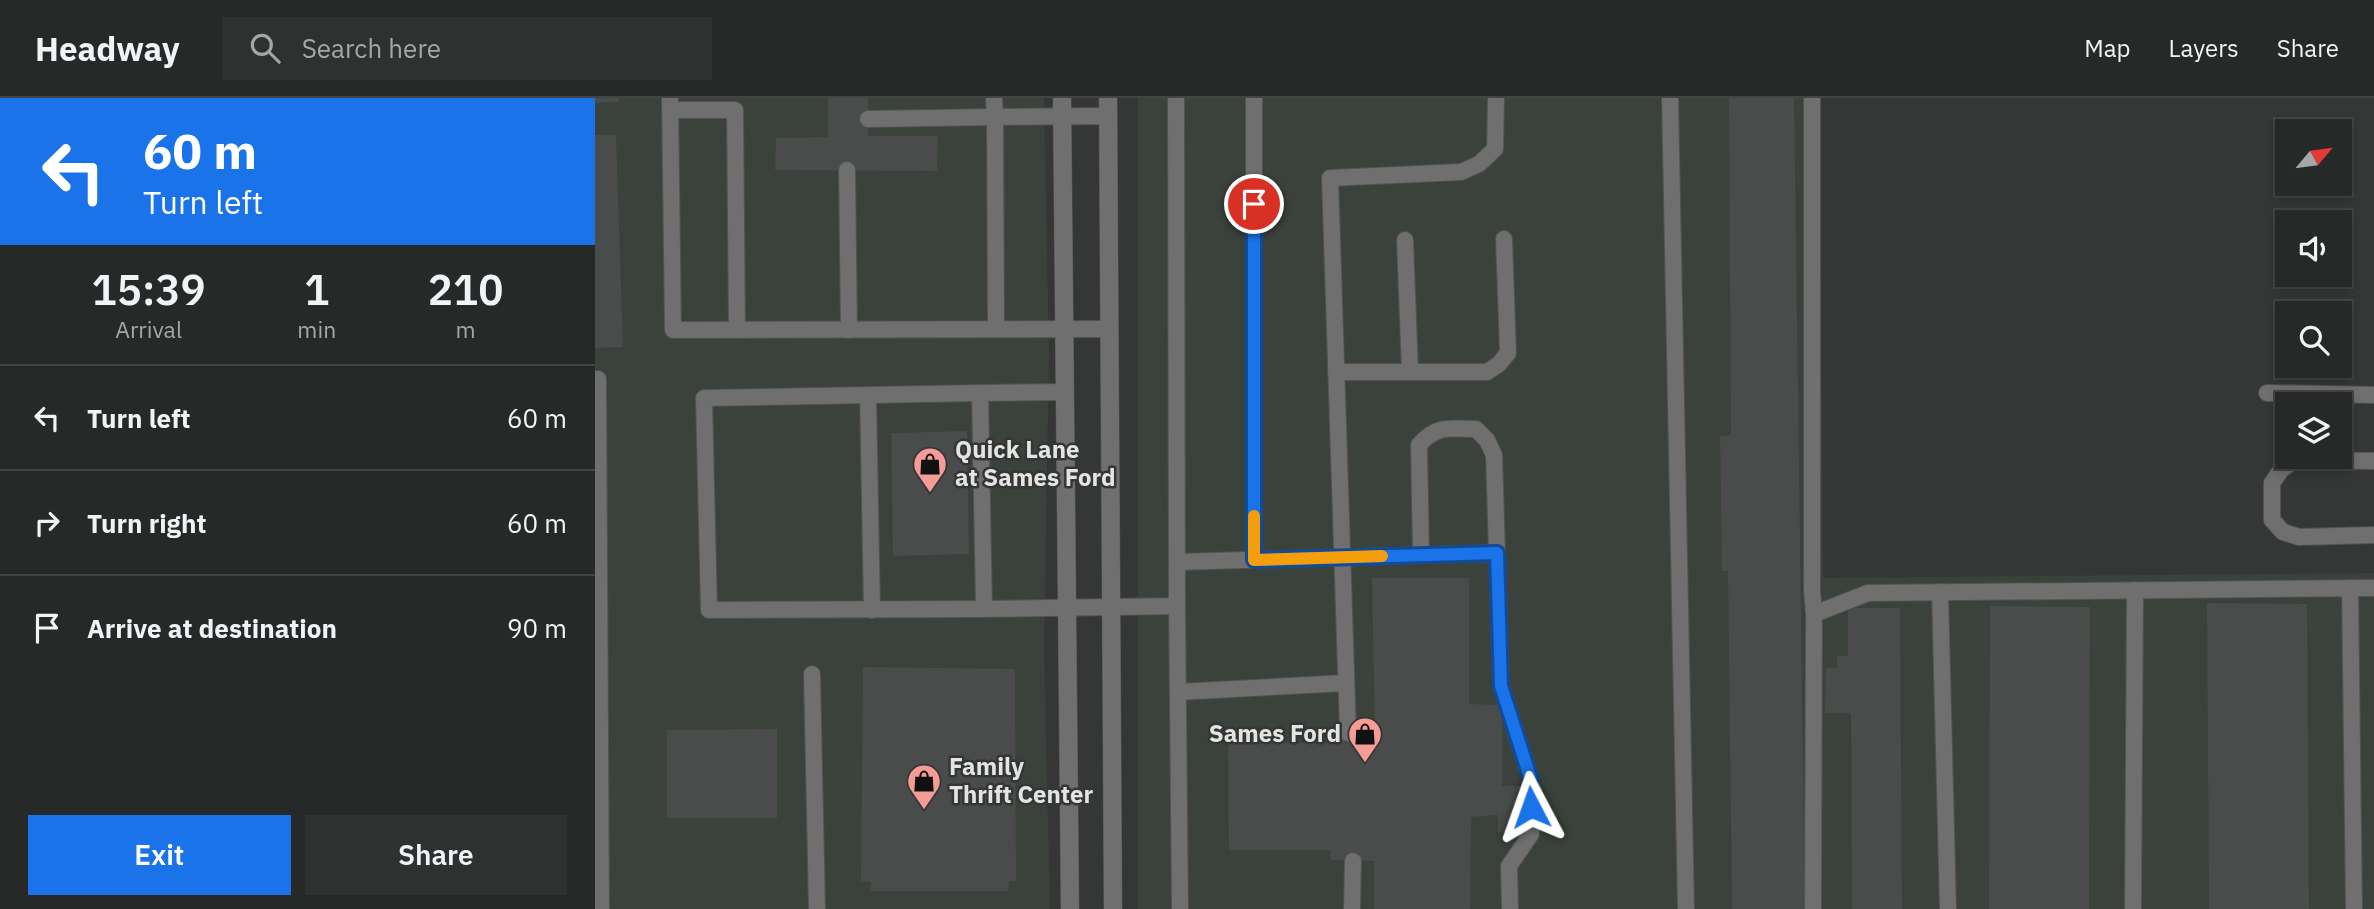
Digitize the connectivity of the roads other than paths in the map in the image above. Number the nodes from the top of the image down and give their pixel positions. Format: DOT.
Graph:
graph roads {
  1 [pos="995,98"];
  2 [pos="1062,98"];
  3 [pos="1108,98"];
  4 [pos="1176,98"];
  5 [pos="1254,98"];
  6 [pos="1496,98"];
  7 [pos="1670,98"];
  8 [pos="1812,98"];
  9 [pos="671,104"];
  10 [pos="1108,116"];
  11 [pos="995,117"];
  12 [pos="1062,117"];
  13 [pos="867,118"];
  14 [pos="847,170"];
  15 [pos="1504,239"];
  16 [pos="1405,240"];
  17 [pos="996,328"];
  18 [pos="1064,329"];
  19 [pos="1109,329"];
  20 [pos="737,330"];
  21 [pos="849,330"];
  22 [pos="1336,372"];
  23 [pos="1410,372"];
  24 [pos="595,379"];
  25 [pos="1065,392"];
  26 [pos="980,393"];
  27 [pos="2267,393"];
  28 [pos="868,395"];
  29 [pos="2374,395"];
  30 [pos="2374,461"];
  31 [pos="2374,536"];
  32 [pos="1497,553"];
  33 [pos="1421,555"];
  34 [pos="1341,557"];
  35 [pos="1254,560"];
  36 [pos="1177,562"];
  37 [pos="2350,588"];
  38 [pos="2374,588"];
  39 [pos="2135,590"];
  40 [pos="1940,592"];
  41 [pos="1177,606"];
  42 [pos="1067,608"];
  43 [pos="1111,608"];
  44 [pos="984,609"];
  45 [pos="872,610"];
  46 [pos="1814,614"];
  47 [pos="812,674"];
  48 [pos="1345,683"];
  49 [pos="1178,692"];
  50 [pos="1348,733"];
  51 [pos="598,806"];
  52 [pos="1353,861"];
  53 [pos="601,909"];
  54 [pos="817,909"];
  55 [pos="1070,909"];
  56 [pos="1113,909"];
  57 [pos="1180,909"];
  58 [pos="1352,909"];
  59 [pos="1510,909"];
  60 [pos="1686,909"];
  61 [pos="1813,909"];
  62 [pos="1948,909"];
  63 [pos="2133,909"];
  64 [pos="2354,909"];
  1 -- 11 [label="lane"];
  2 -- 12 [label="street"];
  3 -- 10 [label="street"];
  4 -- 36 [label="lane"];
  5 -- 35 [label="lane"];
  6 -- 22 [label="lane"];
  7 -- 60 [label="lane"];
  8 -- 46 [label="lane"];
  9 -- 20 [label="lane"];
  9 -- 20 [label="lane"];
  10 -- 12 [label="lane"];
  10 -- 19 [label="street"];
  11 -- 12 [label="lane"];
  11 -- 13 [label="lane"];
  11 -- 17 [label="lane"];
  12 -- 18 [label="street"];
  14 -- 21 [label="lane"];
  15 -- 23 [label="lane"];
  16 -- 23 [label="lane"];
  17 -- 18 [label="lane"];
  17 -- 21 [label="lane"];
  18 -- 19 [label="lane"];
  18 -- 25 [label="street"];
  19 -- 43 [label="street"];
  20 -- 21 [label="lane"];
  22 -- 23 [label="lane"];
  22 -- 34 [label="lane"];
  24 -- 51 [label="lane"];
  25 -- 26 [label="lane"];
  25 -- 42 [label="street"];
  26 -- 28 [label="lane"];
  26 -- 44 [label="lane"];
  27 -- 29 [label="lane"];
  28 -- 45 [label="lane"];
  28 -- 45 [label="lane"];
  30 -- 31 [label="lane"];
  32 -- 33 [label="lane"];
  32 -- 33 [label="lane"];
  32 -- 59 [label="lane"];
  33 -- 34 [label="lane"];
  34 -- 35 [label="lane"];
  34 -- 48 [label="lane"];
  35 -- 36 [label="lane"];
  36 -- 41 [label="lane"];
  37 -- 38 [label="lane"];
  37 -- 39 [label="lane"];
  37 -- 64 [label="lane"];
  39 -- 40 [label="lane"];
  39 -- 63 [label="lane"];
  40 -- 46 [label="lane"];
  40 -- 62 [label="lane"];
  41 -- 43 [label="lane"];
  41 -- 49 [label="lane"];
  42 -- 43 [label="lane"];
  42 -- 44 [label="lane"];
  42 -- 55 [label="street"];
  43 -- 56 [label="street"];
  44 -- 45 [label="lane"];
  46 -- 61 [label="lane"];
  47 -- 54 [label="lane"];
  48 -- 49 [label="lane"];
  48 -- 50 [label="lane"];
  49 -- 57 [label="lane"];
  51 -- 53 [label="lane"];
  52 -- 58 [label="lane"];
}
